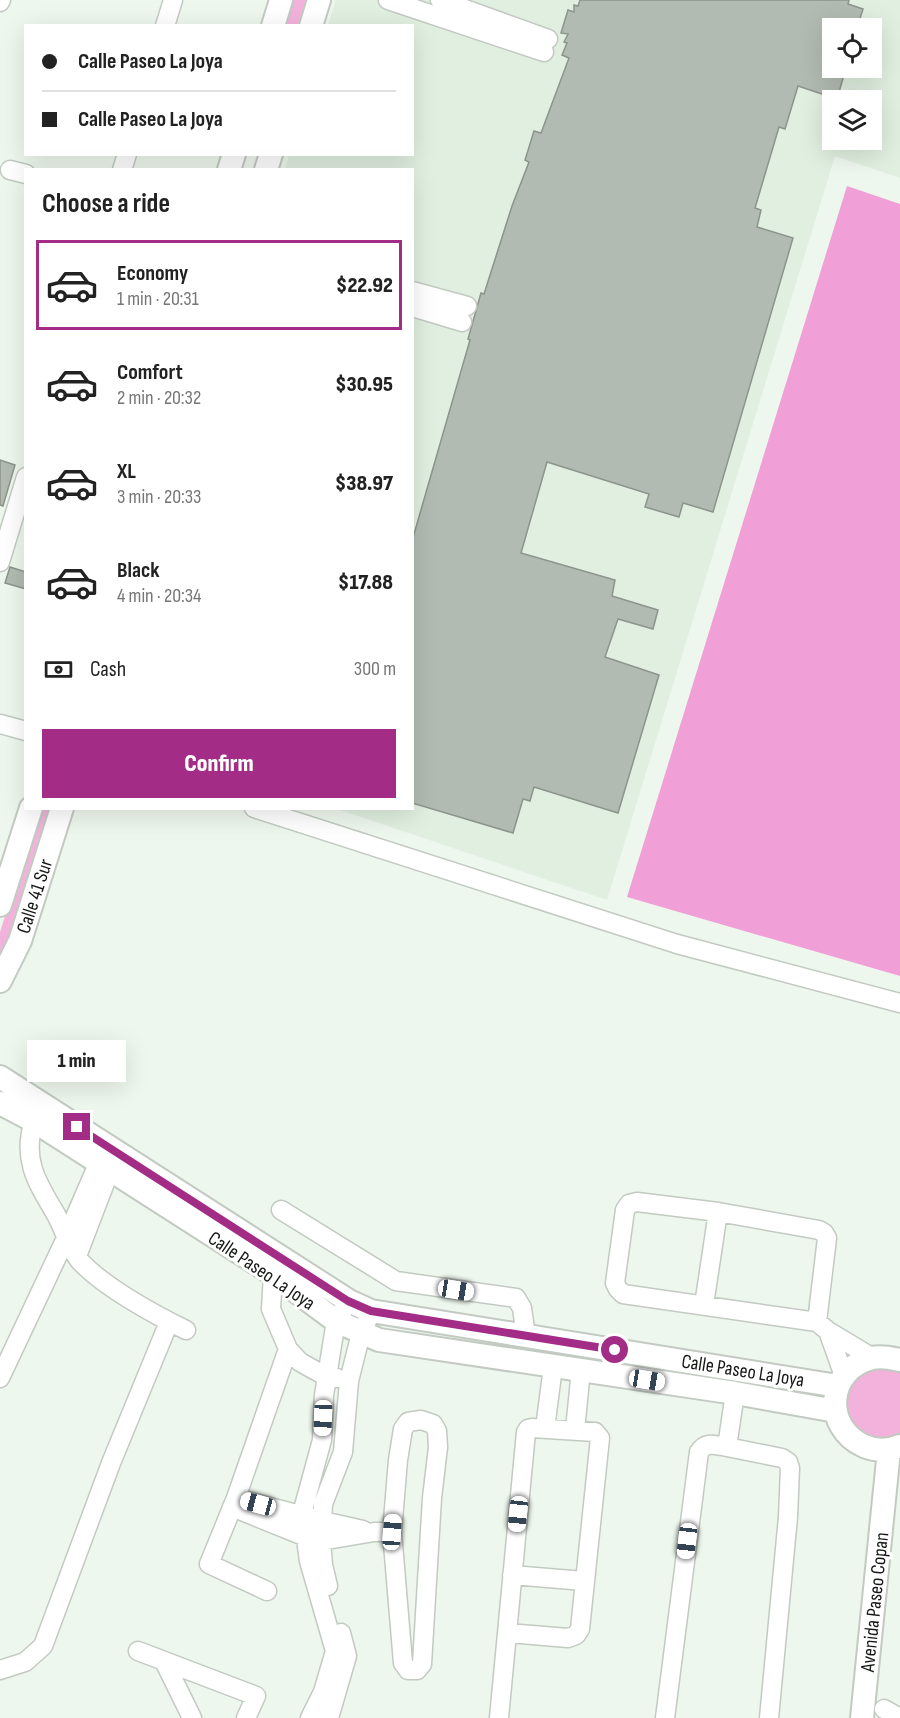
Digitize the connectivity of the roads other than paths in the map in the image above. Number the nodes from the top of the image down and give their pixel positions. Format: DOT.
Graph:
graph roads {
  1 [pos="173,0"];
  2 [pos="281,0"];
  3 [pos="320,0"];
  4 [pos="388,0"];
  5 [pos="436,5"];
  6 [pos="166,24"];
  7 [pos="274,24"];
  8 [pos="312,24"];
  9 [pos="546,46"];
  10 [pos="414,292"];
  11 [pos="414,307"];
  12 [pos="24,484"];
  13 [pos="0,562"];
  14 [pos="0,723"];
  15 [pos="24,730"];
  16 [pos="30,810"];
  17 [pos="61,810"];
  18 [pos="260,810"];
  19 [pos="0,905"];
  20 [pos="0,981"];
  21 [pos="900,1003"];
  22 [pos="0,1077"];
  23 [pos="0,1103"];
  24 [pos="34,1121"];
  25 [pos="104,1167"];
  26 [pos="281,1210"];
  27 [pos="718,1212"];
  28 [pos="66,1238"];
  29 [pos="77,1256"];
  30 [pos="273,1275"];
  31 [pos="348,1301"];
  32 [pos="704,1305"];
  33 [pos="371,1311"];
  34 [pos="336,1321"];
  35 [pos="169,1322"];
  36 [pos="823,1327"];
  37 [pos="186,1330"];
  38 [pos="361,1333"];
  39 [pos="526,1336"];
  40 [pos="288,1349"];
  41 [pos="873,1358"];
  42 [pos="900,1360"];
  43 [pos="553,1366"];
  44 [pos="581,1370"];
  45 [pos="327,1377"];
  46 [pos="0,1378"];
  47 [pos="349,1381"];
  48 [pos="841,1381"];
  49 [pos="735,1393"];
  50 [pos="836,1411"];
  51 [pos="545,1428"];
  52 [pos="575,1430"];
  53 [pos="727,1447"];
  54 [pos="897,1448"];
  55 [pos="234,1502"];
  56 [pos="303,1516"];
  57 [pos="323,1521"];
  58 [pos="374,1532"];
  59 [pos="392,1532"];
  60 [pos="313,1539"];
  61 [pos="512,1575"];
  62 [pos="584,1581"];
  63 [pos="267,1591"];
  64 [pos="507,1633"];
  65 [pos="138,1650"];
  66 [pos="341,1654"];
  67 [pos="164,1661"];
  68 [pos="0,1670"];
  69 [pos="192,1718"];
  70 [pos="246,1718"];
  71 [pos="310,1718"];
  72 [pos="329,1718"];
  73 [pos="499,1718"];
  74 [pos="665,1718"];
  75 [pos="769,1718"];
  76 [pos="862,1718"];
  1 -- 6 [label="street"];
  2 -- 7 [label="main road"];
  3 -- 8 [label="main road"];
  4 -- 5 [label="street"];
  5 -- 9 [label="street"];
  10 -- 11 [label="street"];
  12 -- 13 [label="street"];
  14 -- 15 [label="street"];
  16 -- 19 [label="main road, Calle 41 Sur"];
  17 -- 20 [label="main road, Calle 41 Sur"];
  18 -- 21 [label="street"];
  22 -- 31 [label="main road, Calle Paseo La Joya"];
  23 -- 24 [label="main road, Calle Paseo La Joya"];
  24 -- 25 [label="main road, Calle Paseo La Joya"];
  24 -- 28 [label="street"];
  25 -- 28 [label="street"];
  25 -- 29 [label="street"];
  25 -- 30 [label="main road, Calle Paseo La Joya"];
  26 -- 39 [label="street"];
  27 -- 32 [label="street"];
  27 -- 32 [label="street"];
  27 -- 36 [label="street"];
  28 -- 29 [label="street"];
  28 -- 46 [label="street"];
  29 -- 35 [label="street"];
  30 -- 34 [label="main road, Calle Paseo La Joya"];
  30 -- 40 [label="street"];
  31 -- 33 [label="main road, Calle Paseo La Joya"];
  31 -- 34 [label="street"];
  32 -- 36 [label="street"];
  33 -- 38 [label="street"];
  33 -- 39 [label="main road, Calle Paseo La Joya"];
  34 -- 38 [label="main road, Calle Paseo La Joya"];
  34 -- 45 [label="street"];
  35 -- 37 [label="street"];
  35 -- 68 [label="street"];
  36 -- 41 [label="street"];
  36 -- 48 [label="street"];
  38 -- 43 [label="main road, Calle Paseo La Joya"];
  38 -- 47 [label="street"];
  39 -- 48 [label="main road, Calle Paseo La Joya"];
  40 -- 45 [label="street"];
  40 -- 55 [label="street"];
  41 -- 42 [label="main road"];
  41 -- 48 [label="main road"];
  43 -- 44 [label="main road, Calle Paseo La Joya"];
  43 -- 51 [label="street"];
  44 -- 49 [label="main road, Calle Paseo La Joya"];
  44 -- 52 [label="street"];
  45 -- 47 [label="street"];
  45 -- 56 [label="street"];
  47 -- 57 [label="street"];
  48 -- 50 [label="main road"];
  49 -- 50 [label="main road, Calle Paseo La Joya"];
  49 -- 53 [label="street"];
  50 -- 54 [label="main road"];
  51 -- 52 [label="street"];
  51 -- 61 [label="street"];
  52 -- 62 [label="street"];
  53 -- 74 [label="street"];
  53 -- 75 [label="street"];
  54 -- 76 [label="main road, Avenida Paseo Copan"];
  55 -- 56 [label="street"];
  55 -- 60 [label="street"];
  55 -- 63 [label="street"];
  56 -- 57 [label="street"];
  56 -- 60 [label="street"];
  57 -- 58 [label="street"];
  57 -- 60 [label="street"];
  58 -- 59 [label="street"];
  58 -- 60 [label="street"];
  59 -- 59 [label="street"];
  60 -- 66 [label="street"];
  61 -- 62 [label="street"];
  61 -- 64 [label="street"];
  62 -- 64 [label="street"];
  64 -- 73 [label="street"];
  65 -- 67 [label="street"];
  66 -- 71 [label="street"];
  66 -- 72 [label="street"];
  67 -- 69 [label="street"];
  67 -- 70 [label="street"];
}
